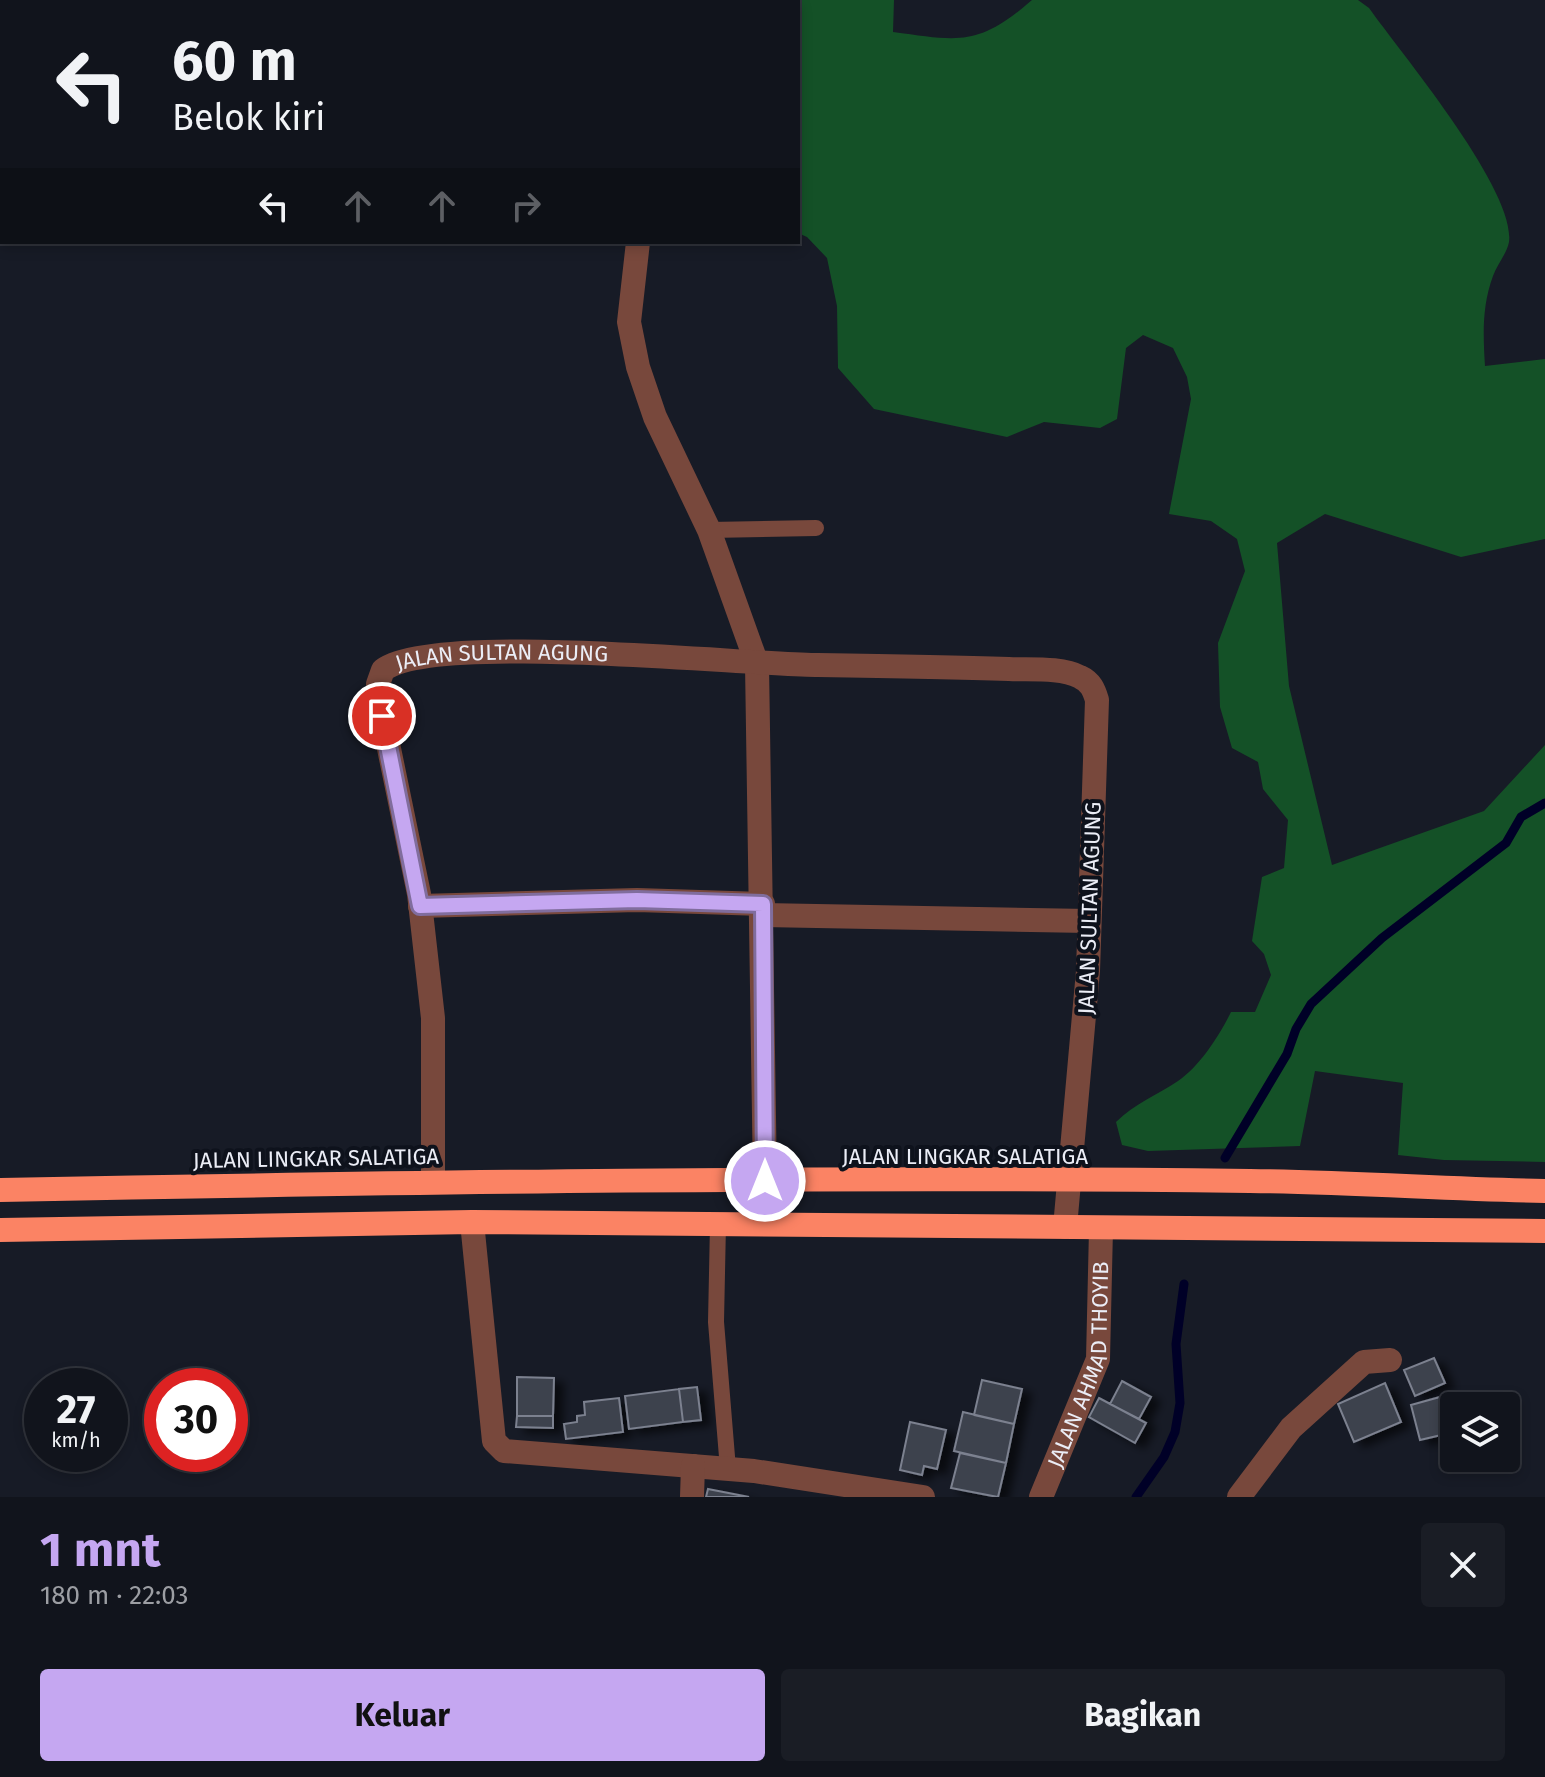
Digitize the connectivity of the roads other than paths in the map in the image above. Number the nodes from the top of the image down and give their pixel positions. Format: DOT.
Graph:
graph roads {
  1 [pos="638,244"];
  2 [pos="816,528"];
  3 [pos="709,530"];
  4 [pos="757,664"];
  5 [pos="420,906"];
  6 [pos="763,910"];
  7 [pos="1089,921"];
  8 [pos="433,1181"];
  9 [pos="765,1181"];
  10 [pos="1072,1182"];
  11 [pos="0,1190"];
  12 [pos="1495,1190"];
  13 [pos="1545,1191"];
  14 [pos="472,1222"];
  15 [pos="718,1224"];
  16 [pos="1065,1227"];
  17 [pos="1101,1229"];
  18 [pos="0,1230"];
  19 [pos="1499,1231"];
  20 [pos="1545,1231"];
  21 [pos="1390,1360"];
  22 [pos="693,1466"];
  23 [pos="728,1469"];
  24 [pos="692,1497"];
  25 [pos="923,1497"];
  26 [pos="1041,1497"];
  27 [pos="1239,1497"];
  1 -- 3 [label="street"];
  2 -- 3 [label="lane"];
  3 -- 4 [label="street"];
  4 -- 5 [label="street, JALAN SULTAN AGUNG"];
  4 -- 6 [label="street"];
  4 -- 7 [label="street, JALAN SULTAN AGUNG"];
  5 -- 6 [label="street"];
  5 -- 8 [label="street, JALAN SULTAN AGUNG"];
  6 -- 7 [label="street"];
  6 -- 9 [label="street"];
  7 -- 10 [label="street, JALAN SULTAN AGUNG"];
  8 -- 9 [label="highway, JALAN LINGKAR SALATIGA"];
  8 -- 11 [label="highway, JALAN LINGKAR SALATIGA"];
  9 -- 10 [label="highway, JALAN LINGKAR SALATIGA"];
  10 -- 12 [label="highway, JALAN LINGKAR SALATIGA"];
  10 -- 16 [label="street, JALAN SULTAN AGUNG"];
  12 -- 13 [label="highway, JALAN LINGKAR SALATIGA"];
  12 -- 19 [label="highway"];
  14 -- 15 [label="highway"];
  14 -- 18 [label="highway"];
  14 -- 22 [label="street"];
  15 -- 16 [label="highway"];
  15 -- 23 [label="lane"];
  16 -- 17 [label="highway"];
  17 -- 19 [label="highway"];
  17 -- 26 [label="street, JALAN AHMAD THOYIB"];
  19 -- 20 [label="highway"];
  21 -- 27 [label="street"];
  22 -- 23 [label="street"];
  22 -- 24 [label="street"];
  23 -- 25 [label="street"];
}
